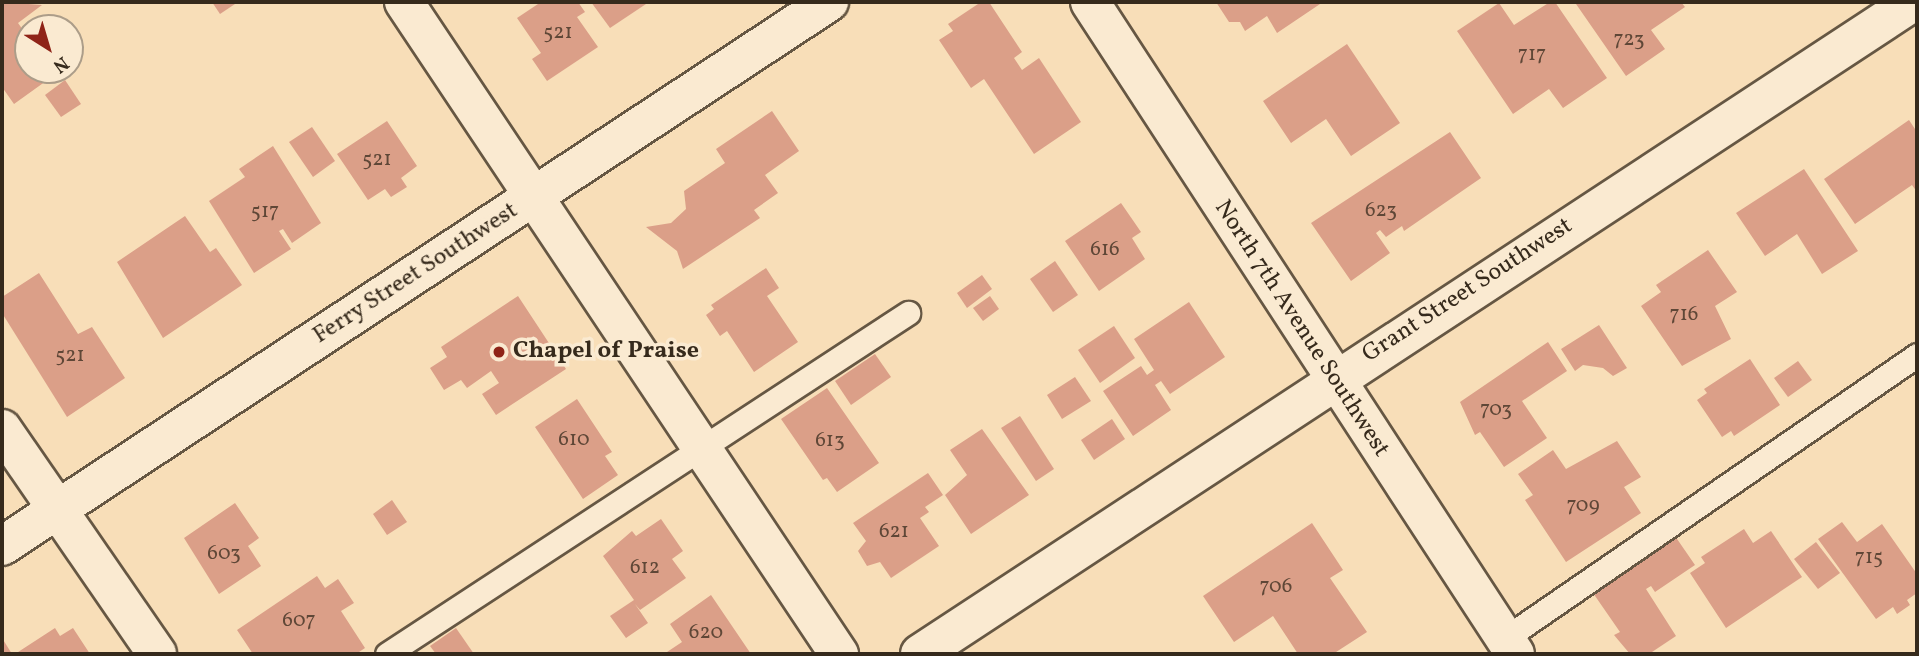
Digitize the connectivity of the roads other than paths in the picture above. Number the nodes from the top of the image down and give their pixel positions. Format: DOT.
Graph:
graph roads {
  1 [pos="404,2"];
  2 [pos="829,2"];
  3 [pos="1090,2"];
  4 [pos="1913,2"];
  5 [pos="534,197"];
  6 [pos="908,313"];
  7 [pos="1917,355"];
  8 [pos="1333,379"];
  9 [pos="2,429"];
  10 [pos="700,445"];
  11 [pos="56,510"];
  12 [pos="2,546"];
  13 [pos="1510,647"];
  14 [pos="157,654"];
  15 [pos="387,654"];
  16 [pos="839,654"];
  17 [pos="920,654"];
  1 -- 5 [label="street"];
  2 -- 5 [label="street, Ferry Street Southwest"];
  3 -- 8 [label="street, North 7th Avenue Southwest"];
  4 -- 8 [label="street, Grant Street Southwest"];
  5 -- 10 [label="street"];
  5 -- 11 [label="street, Ferry Street Southwest"];
  6 -- 10 [label="lane"];
  7 -- 13 [label="lane"];
  8 -- 13 [label="street, North 7th Avenue Southwest"];
  8 -- 17 [label="street, Grant Street Southwest"];
  9 -- 11 [label="street"];
  10 -- 15 [label="lane"];
  10 -- 16 [label="street"];
  11 -- 12 [label="street, Ferry Street Southwest"];
  11 -- 14 [label="street"];
}
